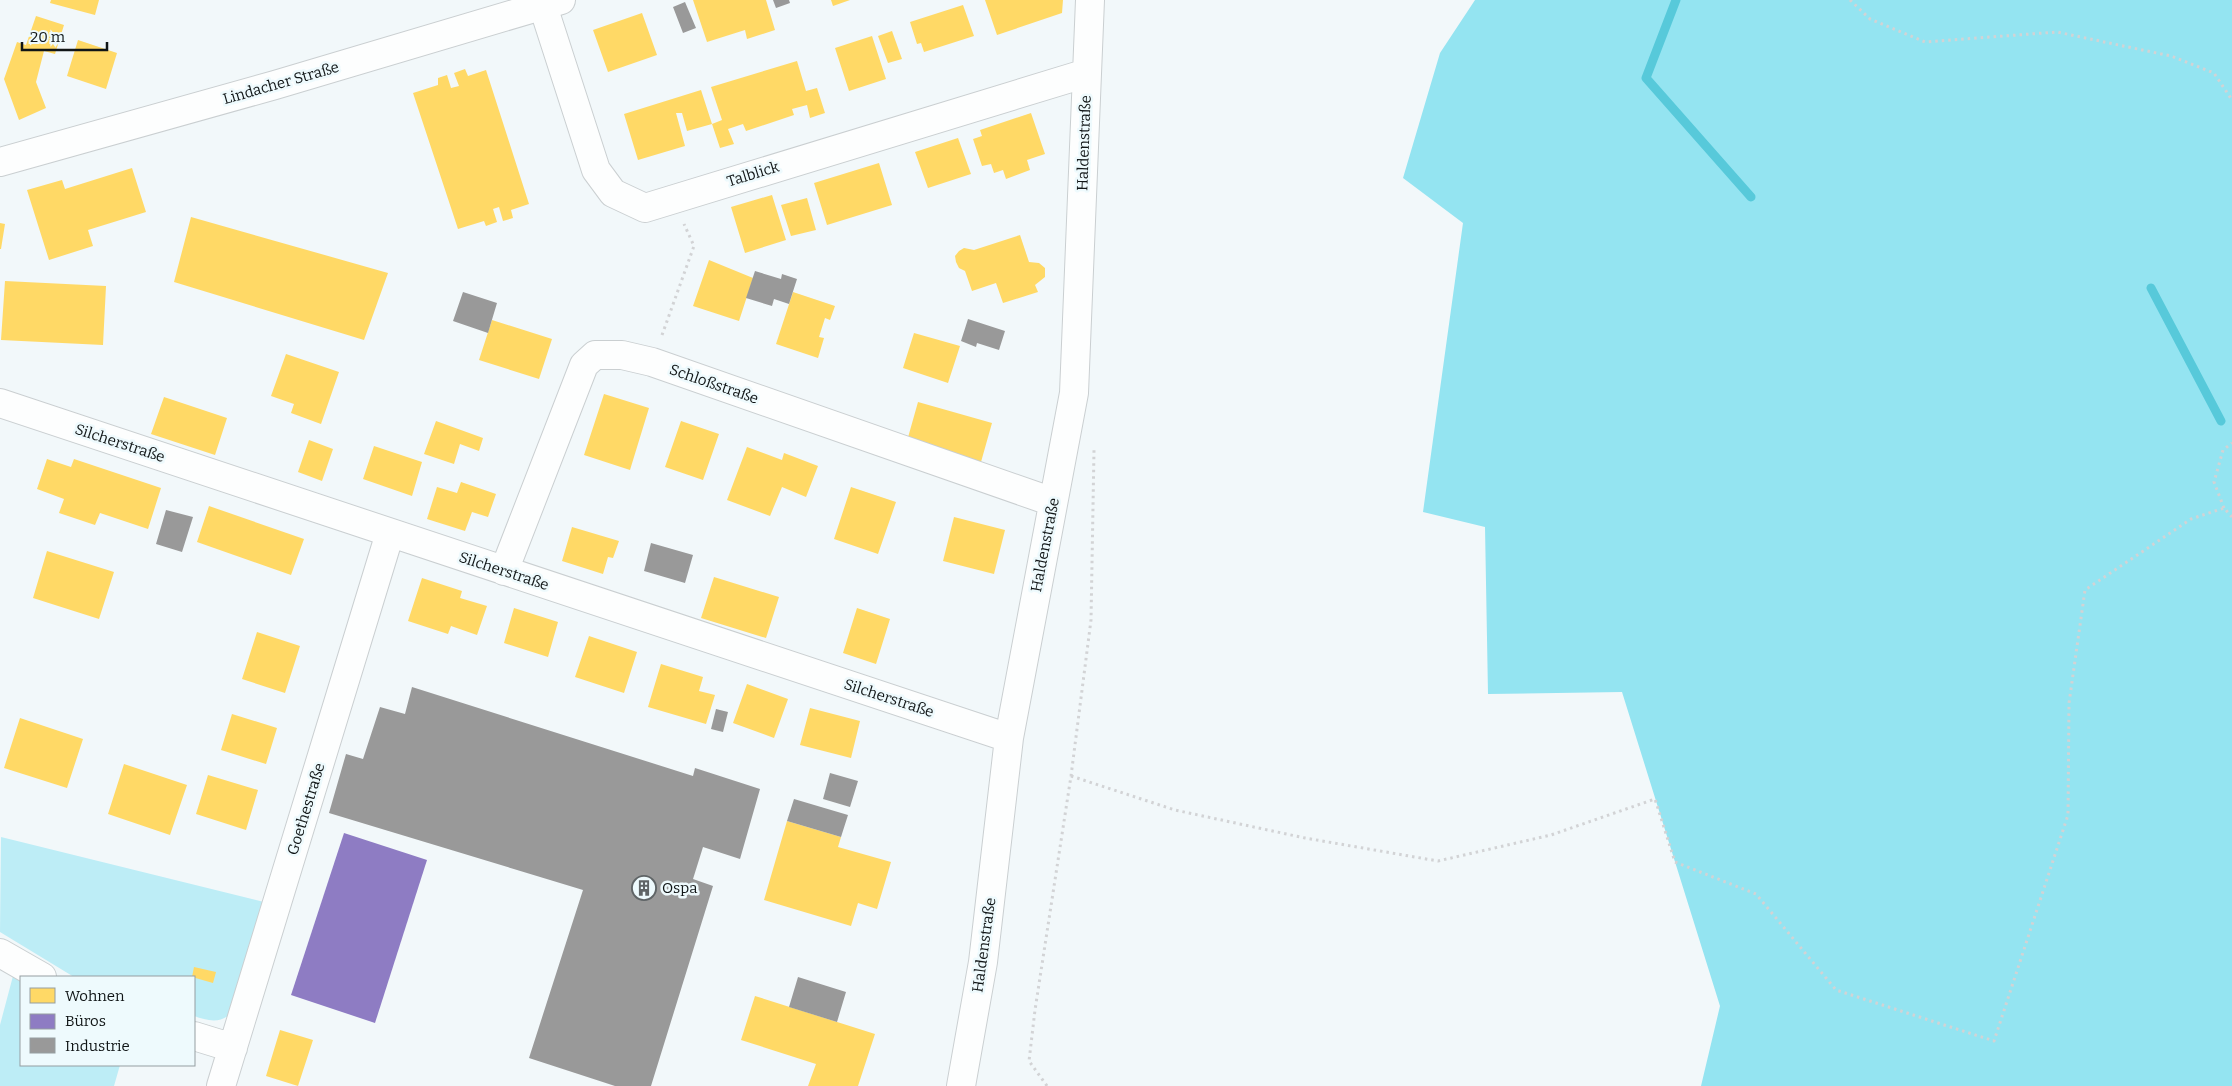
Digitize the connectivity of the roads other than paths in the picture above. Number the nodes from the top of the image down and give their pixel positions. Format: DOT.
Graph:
graph roads {
  1 [pos="1090,0"];
  2 [pos="552,3"];
  3 [pos="1086,73"];
  4 [pos="0,162"];
  5 [pos="0,403"];
  6 [pos="1053,502"];
  7 [pos="390,533"];
  8 [pos="504,570"];
  9 [pos="1009,738"];
  10 [pos="0,952"];
  11 [pos="40,976"];
  12 [pos="195,1036"];
  13 [pos="233,1048"];
  14 [pos="221,1086"];
  15 [pos="961,1086"];
  1 -- 3 [label="street, Haldenstraße"];
  2 -- 3 [label="street, Talblick"];
  2 -- 4 [label="street, Lindacher Straße"];
  3 -- 6 [label="street, Haldenstraße"];
  5 -- 7 [label="street, Silcherstraße"];
  6 -- 8 [label="street, Schloßstraße"];
  6 -- 9 [label="street, Haldenstraße"];
  7 -- 8 [label="street, Silcherstraße"];
  7 -- 13 [label="street, Goethestraße"];
  8 -- 9 [label="street, Silcherstraße"];
  9 -- 15 [label="street, Haldenstraße"];
  10 -- 11 [label="street"];
  12 -- 13 [label="street"];
  13 -- 14 [label="street, Goethestraße"];
}
